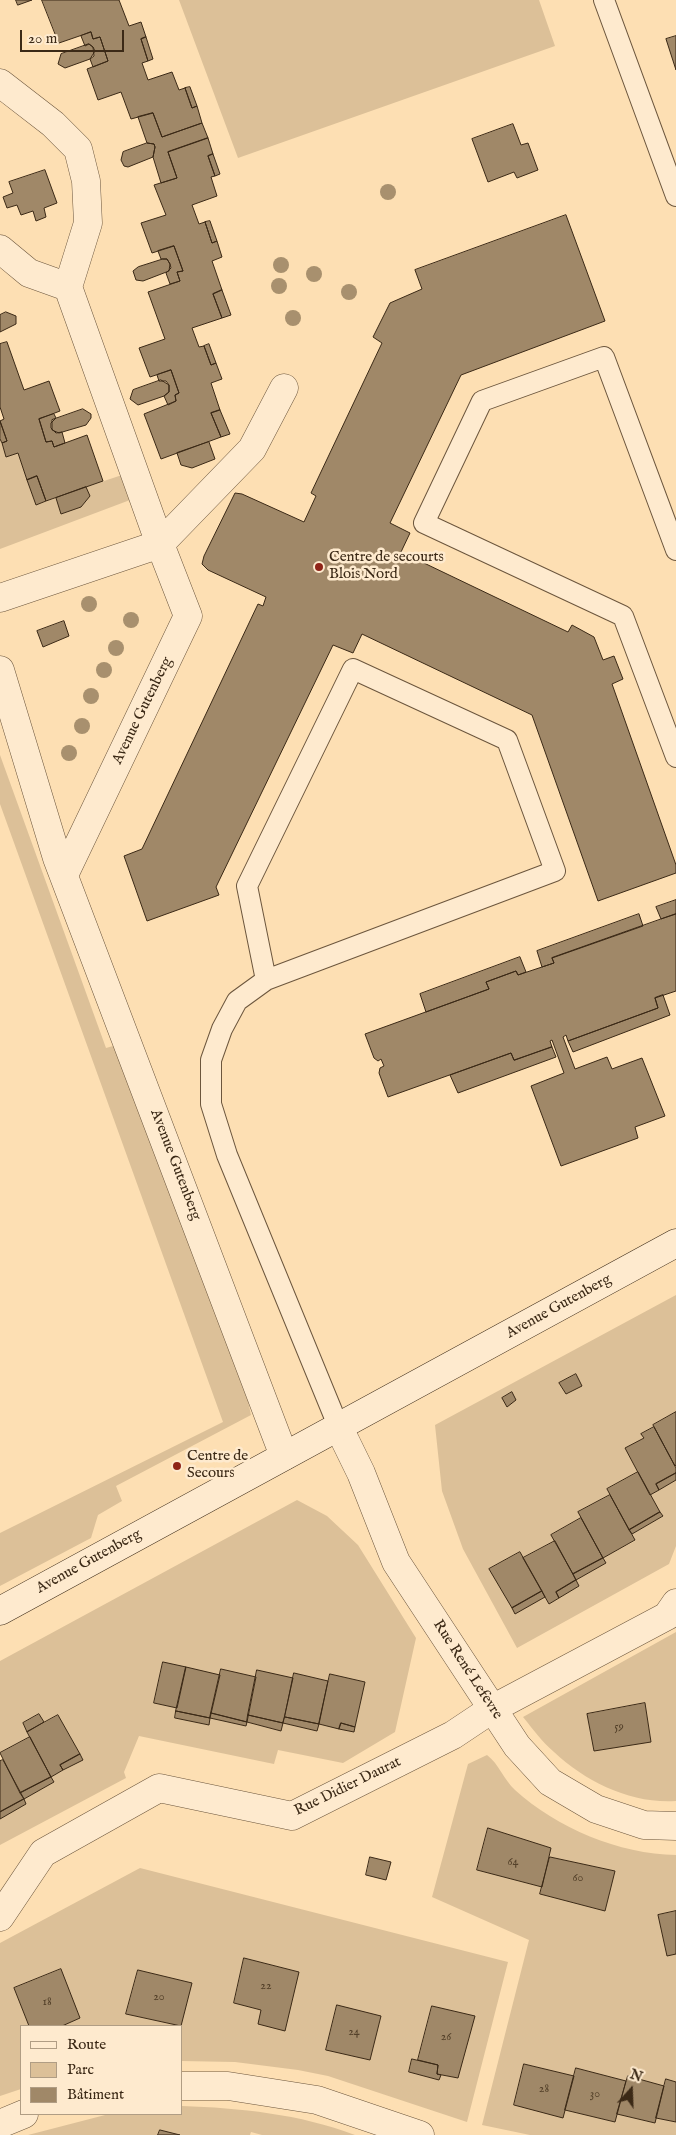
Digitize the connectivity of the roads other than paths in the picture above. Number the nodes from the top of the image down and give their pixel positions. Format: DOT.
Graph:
graph roads {
  1 [pos="604,0"];
  2 [pos="0,83"];
  3 [pos="676,196"];
  4 [pos="0,249"];
  5 [pos="68,288"];
  6 [pos="284,388"];
  7 [pos="160,544"];
  8 [pos="676,550"];
  9 [pos="0,598"];
  10 [pos="0,670"];
  11 [pos="676,757"];
  12 [pos="60,867"];
  13 [pos="266,980"];
  14 [pos="676,1243"];
  15 [pos="339,1428"];
  16 [pos="284,1456"];
  17 [pos="676,1603"];
  18 [pos="0,1611"];
  19 [pos="492,1709"];
  20 [pos="676,1826"];
  21 [pos="0,1917"];
  22 [pos="182,2086"];
  23 [pos="22,2115"];
  24 [pos="0,2124"];
  25 [pos="420,2135"];
  1 -- 3 [label="lane"];
  2 -- 5 [label="street"];
  4 -- 5 [label="street"];
  5 -- 7 [label="street, Avenue Gutenberg"];
  6 -- 7 [label="street"];
  7 -- 9 [label="street"];
  7 -- 12 [label="street, Avenue Gutenberg"];
  8 -- 11 [label="lane"];
  10 -- 12 [label="street, Avenue Gutenberg"];
  12 -- 16 [label="street, Avenue Gutenberg"];
  13 -- 13 [label="lane"];
  13 -- 15 [label="lane"];
  14 -- 15 [label="street, Avenue Gutenberg"];
  15 -- 16 [label="street, Avenue Gutenberg"];
  15 -- 19 [label="street, Rue René Lefevre"];
  16 -- 18 [label="street, Avenue Gutenberg"];
  17 -- 19 [label="street, Rue Didier Daurat"];
  19 -- 20 [label="street, Rue René Lefevre"];
  19 -- 21 [label="street, Rue Didier Daurat"];
  22 -- 25 [label="street"];
  23 -- 24 [label="street"];
}
